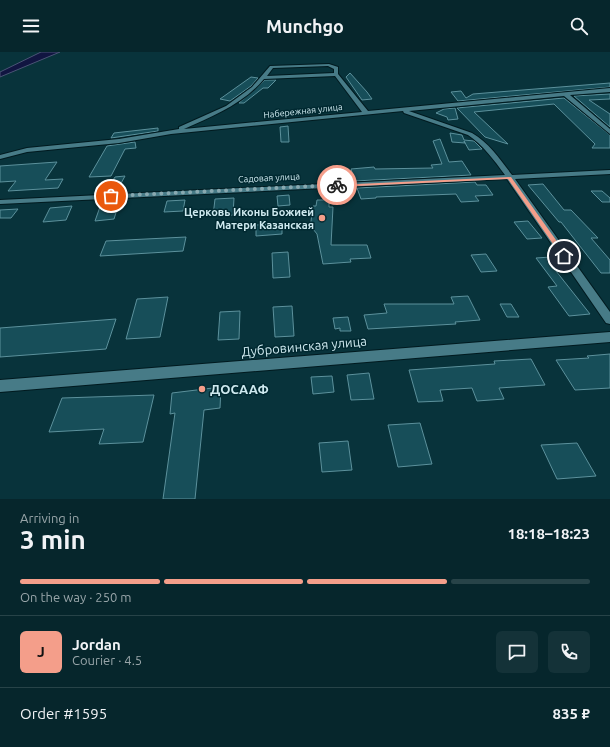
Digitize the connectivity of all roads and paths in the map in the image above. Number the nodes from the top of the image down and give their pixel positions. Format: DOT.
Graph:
graph roads {
  1 [pos="338,61"];
  2 [pos="336,71"];
  3 [pos="263,78"];
  4 [pos="610,90"];
  5 [pos="565,94"];
  6 [pos="402,110"];
  7 [pos="366,112"];
  8 [pos="171,132"];
  9 [pos="610,132"];
  10 [pos="0,157"];
  11 [pos="610,172"];
  12 [pos="509,178"];
  13 [pos="0,202"];
  14 [pos="610,320"];
  15 [pos="610,337"];
  16 [pos="0,386"];
  1 -- 2 [label="street"];
  2 -- 3 [label="street"];
  2 -- 3 [label="street"];
  2 -- 7 [label="street"];
  3 -- 8 [label="street"];
  4 -- 5 [label="street, Набережная улица"];
  5 -- 6 [label="street, Набережная улица"];
  5 -- 9 [label="street"];
  6 -- 7 [label="street, Набережная улица"];
  6 -- 12 [label="street"];
  7 -- 8 [label="street, Набережная улица"];
  8 -- 10 [label="street, Набережная улица"];
  11 -- 12 [label="street, Садовая улица"];
  12 -- 13 [label="street, Садовая улица"];
  12 -- 14 [label="street"];
  15 -- 16 [label="street, Дубровинская улица"];
}
